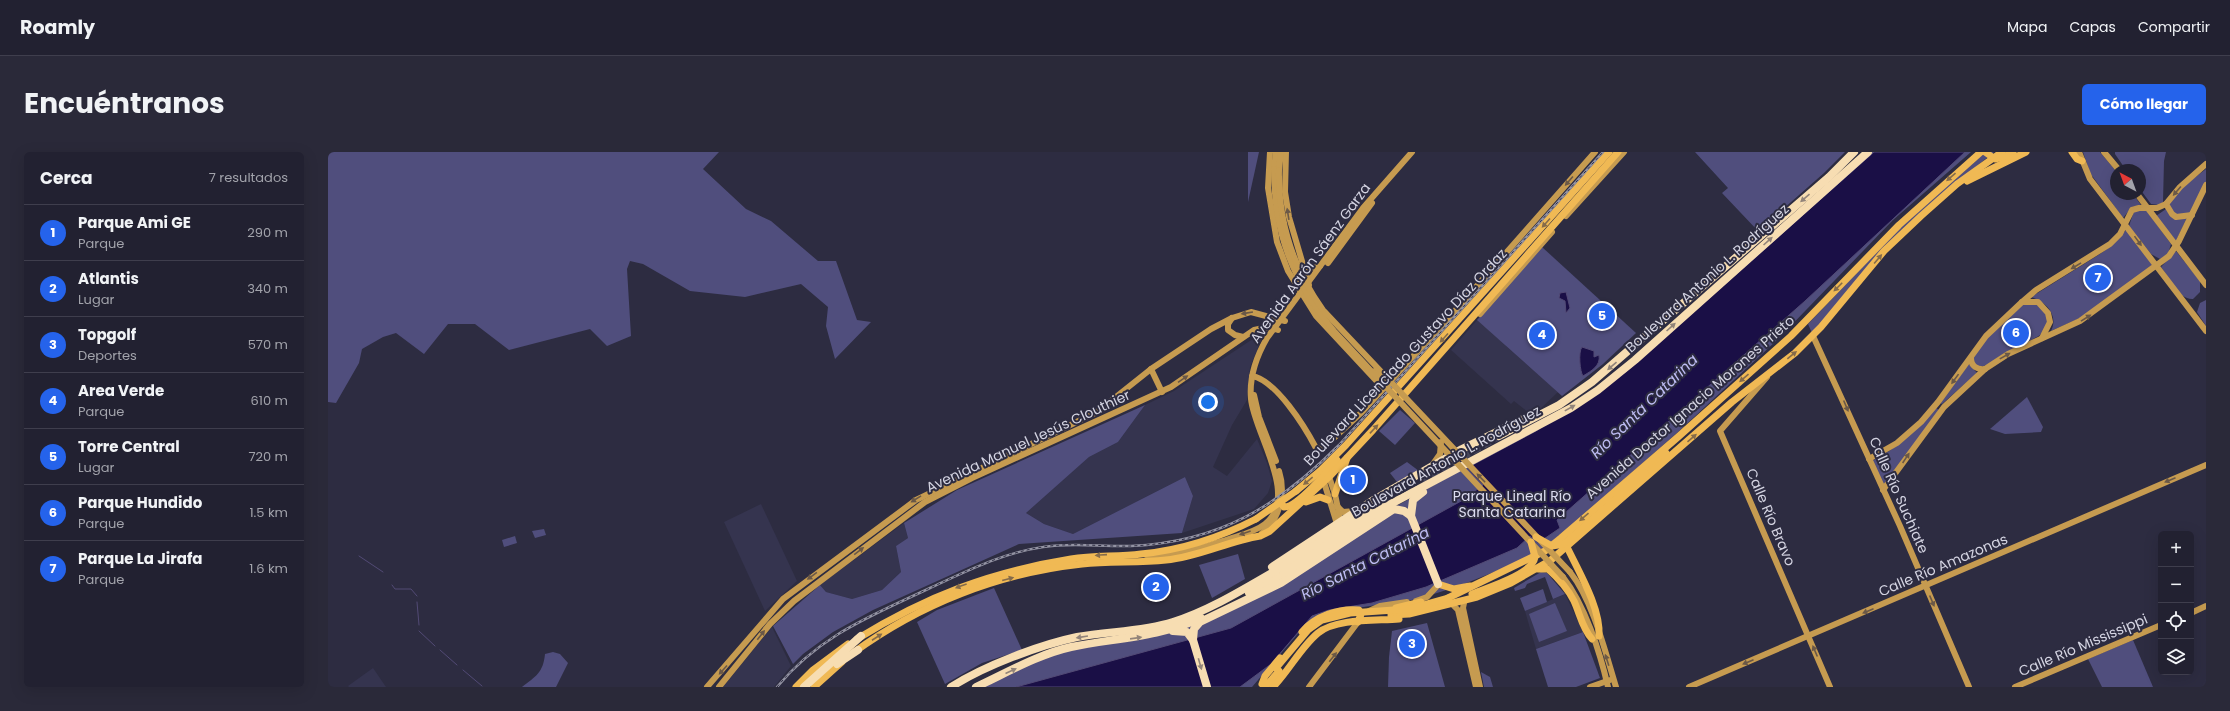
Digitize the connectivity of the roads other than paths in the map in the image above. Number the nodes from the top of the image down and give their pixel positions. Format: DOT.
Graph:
graph roads {
  1 [pos="1270,152"];
  2 [pos="1276,152"];
  3 [pos="1281,152"];
  4 [pos="1286,152"];
  5 [pos="1412,152"];
  6 [pos="1417,152"];
  7 [pos="1595,152"];
  8 [pos="1609,152"];
  9 [pos="1618,152"];
  10 [pos="1624,152"];
  11 [pos="1854,152"];
  12 [pos="1868,152"];
  13 [pos="1981,152"];
  14 [pos="1986,152"];
  15 [pos="2018,152"];
  16 [pos="2026,152"];
  17 [pos="2074,152"];
  18 [pos="2104,152"];
  19 [pos="2007,153"];
  20 [pos="2082,161"];
  21 [pos="2114,164"];
  22 [pos="2206,164"];
  23 [pos="1277,169"];
  24 [pos="1957,184"];
  25 [pos="2206,185"];
  26 [pos="2142,200"];
  27 [pos="2166,204"];
  28 [pos="2148,208"];
  29 [pos="2192,215"];
  30 [pos="2125,223"];
  31 [pos="1293,236"];
  32 [pos="1277,242"];
  33 [pos="2176,246"];
  34 [pos="1303,264"];
  35 [pos="1320,266"];
  36 [pos="2157,266"];
  37 [pos="1309,284"];
  38 [pos="2206,285"];
  39 [pos="1302,294"];
  40 [pos="1299,302"];
  41 [pos="1306,302"];
  42 [pos="2022,302"];
  43 [pos="1470,309"];
  44 [pos="1232,318"];
  45 [pos="1283,320"];
  46 [pos="1464,328"];
  47 [pos="1276,329"];
  48 [pos="2206,331"];
  49 [pos="1813,336"];
  50 [pos="1243,337"];
  51 [pos="2041,339"];
  52 [pos="1971,358"];
  53 [pos="1151,369"];
  54 [pos="1985,369"];
  55 [pos="1773,370"];
  56 [pos="1253,376"];
  57 [pos="1386,386"];
  58 [pos="1162,392"];
  59 [pos="1394,392"];
  60 [pos="1400,399"];
  61 [pos="1938,402"];
  62 [pos="1944,407"];
  63 [pos="1545,412"];
  64 [pos="1499,436"];
  65 [pos="1678,437"];
  66 [pos="1441,442"];
  67 [pos="1462,449"];
  68 [pos="1453,454"];
  69 [pos="1347,457"];
  70 [pos="1869,459"];
  71 [pos="1466,462"];
  72 [pos="2206,465"];
  73 [pos="1430,468"];
  74 [pos="1449,473"];
  75 [pos="1324,475"];
  76 [pos="1420,480"];
  77 [pos="1883,490"];
  78 [pos="1335,494"];
  79 [pos="1400,499"];
  80 [pos="1280,502"];
  81 [pos="1332,504"];
  82 [pos="1383,504"];
  83 [pos="1296,509"];
  84 [pos="1359,510"];
  85 [pos="1411,516"];
  86 [pos="1339,523"];
  87 [pos="1326,532"];
  88 [pos="1354,536"];
  89 [pos="1255,537"];
  90 [pos="1533,540"];
  91 [pos="1567,547"];
  92 [pos="1328,553"];
  93 [pos="1140,554"];
  94 [pos="1283,570"];
  95 [pos="1536,570"];
  96 [pos="1489,579"];
  97 [pos="1251,585"];
  98 [pos="1438,585"];
  99 [pos="1926,586"];
  100 [pos="1464,587"];
  101 [pos="1473,596"];
  102 [pos="1448,598"];
  103 [pos="1464,603"];
  104 [pos="1454,606"];
  105 [pos="2206,606"];
  106 [pos="2194,611"];
  107 [pos="1376,621"];
  108 [pos="1358,622"];
  109 [pos="2158,626"];
  110 [pos="1164,632"];
  111 [pos="861,636"];
  112 [pos="1808,636"];
  113 [pos="1596,637"];
  114 [pos="1193,640"];
  115 [pos="858,650"];
  116 [pos="1278,670"];
  117 [pos="1615,684"];
  118 [pos="1607,685"];
  119 [pos="1262,686"];
  120 [pos="707,687"];
  121 [pos="719,687"];
  122 [pos="796,687"];
  123 [pos="804,687"];
  124 [pos="812,687"];
  125 [pos="951,687"];
  126 [pos="976,687"];
  127 [pos="1207,687"];
  128 [pos="1273,687"];
  129 [pos="1309,687"];
  130 [pos="1476,687"];
  131 [pos="1480,687"];
  132 [pos="1590,687"];
  133 [pos="1689,687"];
  134 [pos="1830,687"];
  135 [pos="1969,687"];
  136 [pos="2015,687"];
  1 -- 32 [label="street"];
  2 -- 23 [label="street"];
  3 -- 23 [label="street"];
  31 -- 4 [label="street, one-way"];
  5 -- 35 [label="street, Avenida Aarón Sáenz Garza"];
  6 -- 37 [label="street, Avenida Aarón Sáenz Garza"];
  7 -- 57 [label="street, one-way"];
  8 -- 43 [label="main road, Boulevard Licenciado Gustavo Díaz Ordaz, one-way"];
  9 -- 46 [label="main road, Boulevard Licenciado Gustavo Díaz Ordaz"];
  10 -- 46 [label="street, Boulevard Licenciado Gustavo Díaz Ordaz"];
  11 -- 63 [label="highway, Boulevard Antonio L. Rodríguez, one-way"];
  71 -- 12 [label="highway, Boulevard Antonio L. Rodríguez, one-way"];
  13 -- 65 [label="main road, Avenida Doctor Ignacio Morones Prieto, one-way"];
  14 -- 19 [label="main road, bridge"];
  15 -- 19 [label="main road"];
  16 -- 24 [label="main road"];
  17 -- 20 [label="main road"];
  18 -- 21 [label="street"];
  19 -- 24 [label="main road, Avenida Doctor Ignacio Morones Prieto"];
  20 -- 30 [label="street"];
  22 -- 27 [label="street, one-way"];
  23 -- 71 [label="street, bridge"];
  23 -- 90 [label="street, bridge"];
  49 -- 24 [label="main road, Avenida Doctor Ignacio Morones Prieto, one-way"];
  25 -- 29 [label="street"];
  26 -- 28 [label="street"];
  27 -- 28 [label="street"];
  27 -- 29 [label="street"];
  28 -- 30 [label="street"];
  28 -- 33 [label="street"];
  29 -- 33 [label="street"];
  30 -- 36 [label="street, one-way"];
  30 -- 42 [label="street, one-way"];
  31 -- 32 [label="street"];
  31 -- 34 [label="street"];
  32 -- 39 [label="street"];
  33 -- 36 [label="street"];
  33 -- 38 [label="street"];
  34 -- 35 [label="street"];
  34 -- 37 [label="street"];
  35 -- 37 [label="street, Avenida Aarón Sáenz Garza"];
  36 -- 48 [label="street"];
  51 -- 36 [label="street, one-way"];
  37 -- 39 [label="street, Avenida Aarón Sáenz Garza"];
  37 -- 57 [label="street"];
  39 -- 40 [label="street, Avenida Aarón Sáenz Garza"];
  39 -- 41 [label="street"];
  39 -- 45 [label="street, Avenida Aarón Sáenz Garza"];
  40 -- 41 [label="street"];
  40 -- 45 [label="street, Avenida Aarón Sáenz Garza"];
  41 -- 57 [label="street"];
  42 -- 51 [label="street"];
  42 -- 52 [label="street"];
  43 -- 46 [label="main road"];
  43 -- 59 [label="main road, Boulevard Licenciado Gustavo Díaz Ordaz, one-way"];
  45 -- 44 [label="street, Avenida Manuel Jesús Clouthier, one-way"];
  44 -- 50 [label="street"];
  44 -- 53 [label="street, Avenida Manuel Jesús Clouthier"];
  45 -- 47 [label="street, Avenida Aarón Sáenz Garza"];
  46 -- 60 [label="main road, Boulevard Licenciado Gustavo Díaz Ordaz"];
  47 -- 50 [label="street, Avenida Manuel Jesús Clouthier"];
  47 -- 56 [label="street, Avenida Aarón Sáenz Garza"];
  55 -- 49 [label="main road, Avenida Doctor Ignacio Morones Prieto, one-way"];
  49 -- 70 [label="street, Calle Río Suchiate, one-way"];
  58 -- 50 [label="street, Avenida Manuel Jesús Clouthier, one-way"];
  54 -- 51 [label="street, one-way"];
  52 -- 54 [label="street"];
  52 -- 61 [label="street, one-way"];
  53 -- 58 [label="street"];
  53 -- 120 [label="street, Avenida Manuel Jesús Clouthier, one-way"];
  54 -- 62 [label="street"];
  91 -- 55 [label="main road, Avenida Doctor Ignacio Morones Prieto, one-way"];
  55 -- 112 [label="street, Calle Río Bravo"];
  56 -- 57 [label="street"];
  56 -- 80 [label="street, Avenida Aarón Sáenz Garza"];
  56 -- 93 [label="street, Avenida Aarón Sáenz Garza, one-way"];
  57 -- 59 [label="street"];
  121 -- 58 [label="street, Avenida Manuel Jesús Clouthier, one-way"];
  59 -- 60 [label="street"];
  59 -- 75 [label="main road, Boulevard Licenciado Gustavo Díaz Ordaz"];
  60 -- 66 [label="street"];
  69 -- 60 [label="main road, Boulevard Licenciado Gustavo Díaz Ordaz, one-way"];
  61 -- 62 [label="street"];
  61 -- 70 [label="street"];
  77 -- 62 [label="street, one-way"];
  63 -- 64 [label="highway, Boulevard Antonio L. Rodríguez"];
  63 -- 67 [label="highway"];
  65 -- 90 [label="main road, bridge"];
  65 -- 96 [label="main road, Avenida Doctor Ignacio Morones Prieto, one-way"];
  66 -- 68 [label="street"];
  66 -- 73 [label="street"];
  67 -- 68 [label="highway"];
  67 -- 71 [label="highway"];
  68 -- 71 [label="highway"];
  68 -- 73 [label="highway"];
  68 -- 79 [label="highway"];
  69 -- 75 [label="main road, Boulevard Licenciado Gustavo Díaz Ordaz"];
  69 -- 78 [label="main road"];
  70 -- 77 [label="street, Calle Río Suchiate"];
  71 -- 74 [label="highway, Boulevard Antonio L. Rodríguez"];
  90 -- 71 [label="street, one-way, bridge"];
  72 -- 99 [label="street, Calle Río Amazonas, one-way"];
  73 -- 84 [label="highway"];
  74 -- 79 [label="highway, Boulevard Antonio L. Rodríguez"];
  74 -- 85 [label="highway"];
  75 -- 78 [label="street"];
  75 -- 80 [label="main road"];
  75 -- 81 [label="street"];
  75 -- 83 [label="main road, Boulevard Licenciado Gustavo Díaz Ordaz"];
  75 -- 93 [label="main road, Boulevard Licenciado Gustavo Díaz Ordaz, one-way, bridge"];
  76 -- 82 [label="highway, Boulevard Antonio L. Rodríguez"];
  77 -- 99 [label="street, Calle Río Suchiate"];
  78 -- 81 [label="street"];
  79 -- 82 [label="highway, Boulevard Antonio L. Rodríguez"];
  80 -- 89 [label="street, Avenida Aarón Sáenz Garza"];
  81 -- 83 [label="main road"];
  81 -- 84 [label="street"];
  81 -- 86 [label="street"];
  81 -- 87 [label="street"];
  82 -- 94 [label="highway, Boulevard Antonio L. Rodríguez, bridge"];
  83 -- 89 [label="main road, Boulevard Licenciado Gustavo Díaz Ordaz"];
  84 -- 86 [label="highway"];
  85 -- 88 [label="highway"];
  85 -- 98 [label="highway"];
  86 -- 87 [label="highway"];
  86 -- 88 [label="street"];
  86 -- 92 [label="street"];
  87 -- 97 [label="highway"];
  88 -- 92 [label="highway"];
  115 -- 89 [label="main road, Boulevard Licenciado Gustavo Díaz Ordaz, one-way"];
  90 -- 101 [label="main road, bridge"];
  90 -- 113 [label="street, bridge"];
  90 -- 113 [label="street, bridge"];
  91 -- 95 [label="main road, Avenida Doctor Ignacio Morones Prieto"];
  91 -- 113 [label="main road"];
  92 -- 114 [label="highway"];
  93 -- 111 [label="main road, Boulevard Licenciado Gustavo Díaz Ordaz, one-way"];
  94 -- 97 [label="highway, Boulevard Antonio L. Rodríguez"];
  94 -- 110 [label="highway, Boulevard Antonio L. Rodríguez"];
  95 -- 101 [label="main road, Avenida Doctor Ignacio Morones Prieto"];
  95 -- 113 [label="main road"];
  96 -- 100 [label="main road"];
  96 -- 102 [label="main road, Avenida Doctor Ignacio Morones Prieto"];
  97 -- 125 [label="highway, Boulevard Antonio L. Rodríguez, one-way"];
  98 -- 100 [label="main road"];
  98 -- 108 [label="street"];
  99 -- 112 [label="street, Calle Río Amazonas, one-way"];
  99 -- 135 [label="street, Calle Río Suchiate, one-way"];
  100 -- 107 [label="main road"];
  101 -- 102 [label="main road"];
  101 -- 103 [label="main road"];
  101 -- 116 [label="main road, Avenida Doctor Ignacio Morones Prieto"];
  102 -- 116 [label="main road, Avenida Doctor Ignacio Morones Prieto, bridge"];
  103 -- 104 [label="main road"];
  103 -- 131 [label="street"];
  104 -- 107 [label="main road"];
  104 -- 130 [label="street"];
  105 -- 106 [label="street"];
  107 -- 108 [label="main road"];
  108 -- 119 [label="main road"];
  108 -- 128 [label="main road"];
  129 -- 108 [label="street, one-way"];
  109 -- 136 [label="street, Calle Río Mississippi"];
  110 -- 114 [label="highway"];
  126 -- 110 [label="highway, Boulevard Antonio L. Rodríguez, one-way"];
  111 -- 122 [label="main road, Boulevard Licenciado Gustavo Díaz Ordaz"];
  111 -- 123 [label="highway"];
  112 -- 133 [label="street, Calle Río Amazonas, one-way"];
  134 -- 112 [label="street, Calle Río Bravo, one-way"];
  117 -- 113 [label="street, one-way"];
  113 -- 118 [label="street"];
  114 -- 127 [label="highway, one-way"];
  115 -- 124 [label="highway"];
  116 -- 119 [label="main road"];
  117 -- 118 [label="street"];
  118 -- 132 [label="street"];
}
